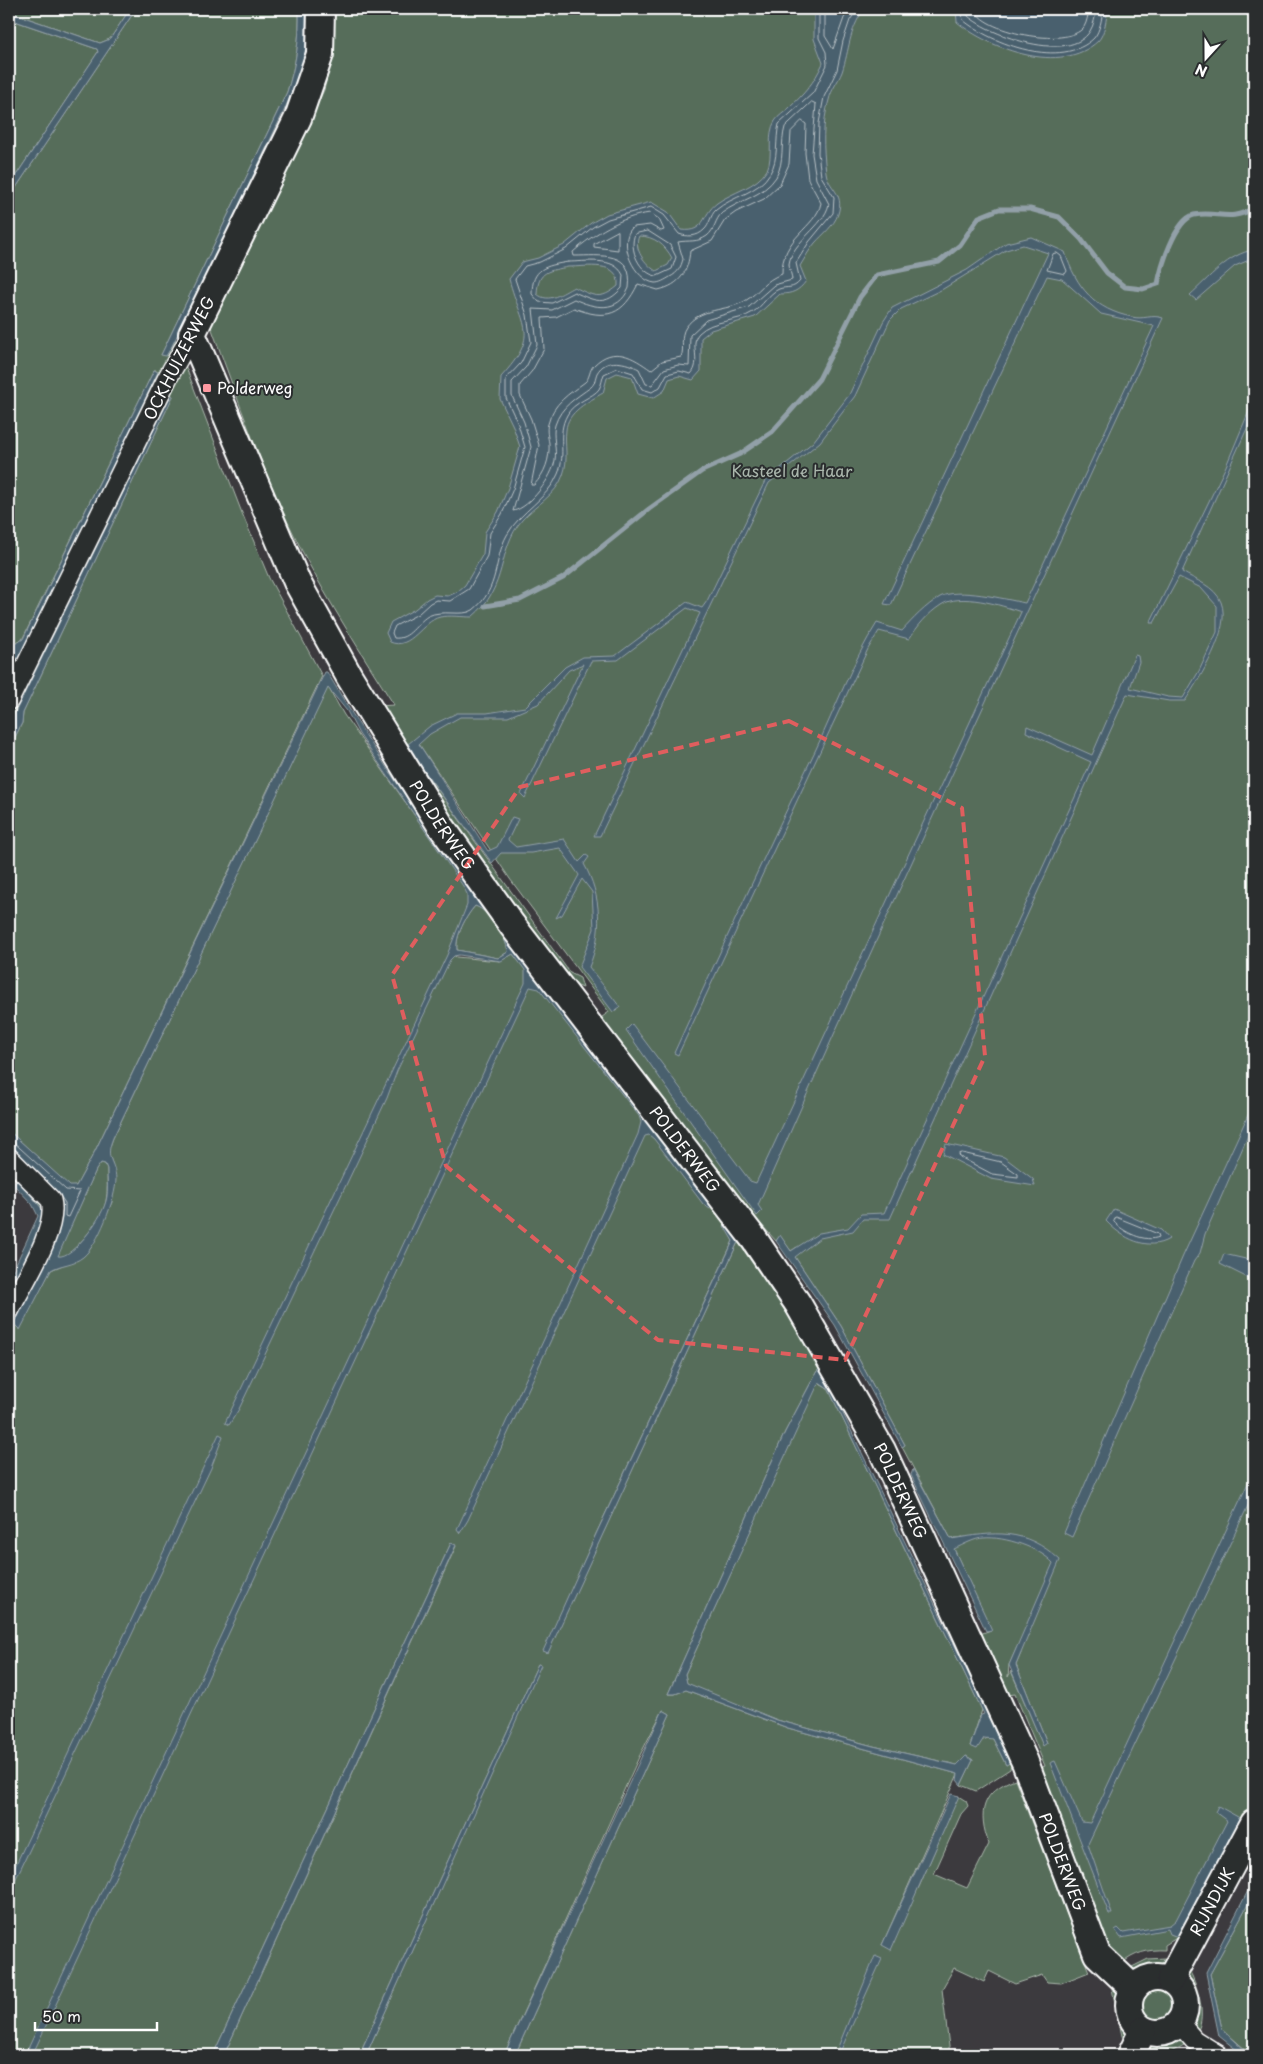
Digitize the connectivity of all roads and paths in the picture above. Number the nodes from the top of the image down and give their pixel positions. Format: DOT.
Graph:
graph roads {
  1 [pos="321,9"];
  2 [pos="192,334"];
  3 [pos="9,700"];
  4 [pos="9,1158"];
  5 [pos="9,1311"];
  6 [pos="1254,1823"];
  7 [pos="1170,1980"];
  8 [pos="1134,1988"];
  9 [pos="1179,2023"];
  10 [pos="1143,2030"];
  11 [pos="1131,2055"];
  12 [pos="1218,2055"];
  1 -- 2 [label="street, OCKHUIZERWEG"];
  2 -- 3 [label="street, OCKHUIZERWEG"];
  2 -- 8 [label="street, POLDERWEG"];
  4 -- 5 [label="street"];
  6 -- 7 [label="street, RIJNDIJK"];
  7 -- 8 [label="street"];
  7 -- 9 [label="street"];
  8 -- 10 [label="street"];
  9 -- 10 [label="street"];
  9 -- 12 [label="street"];
  10 -- 11 [label="street"];
}
